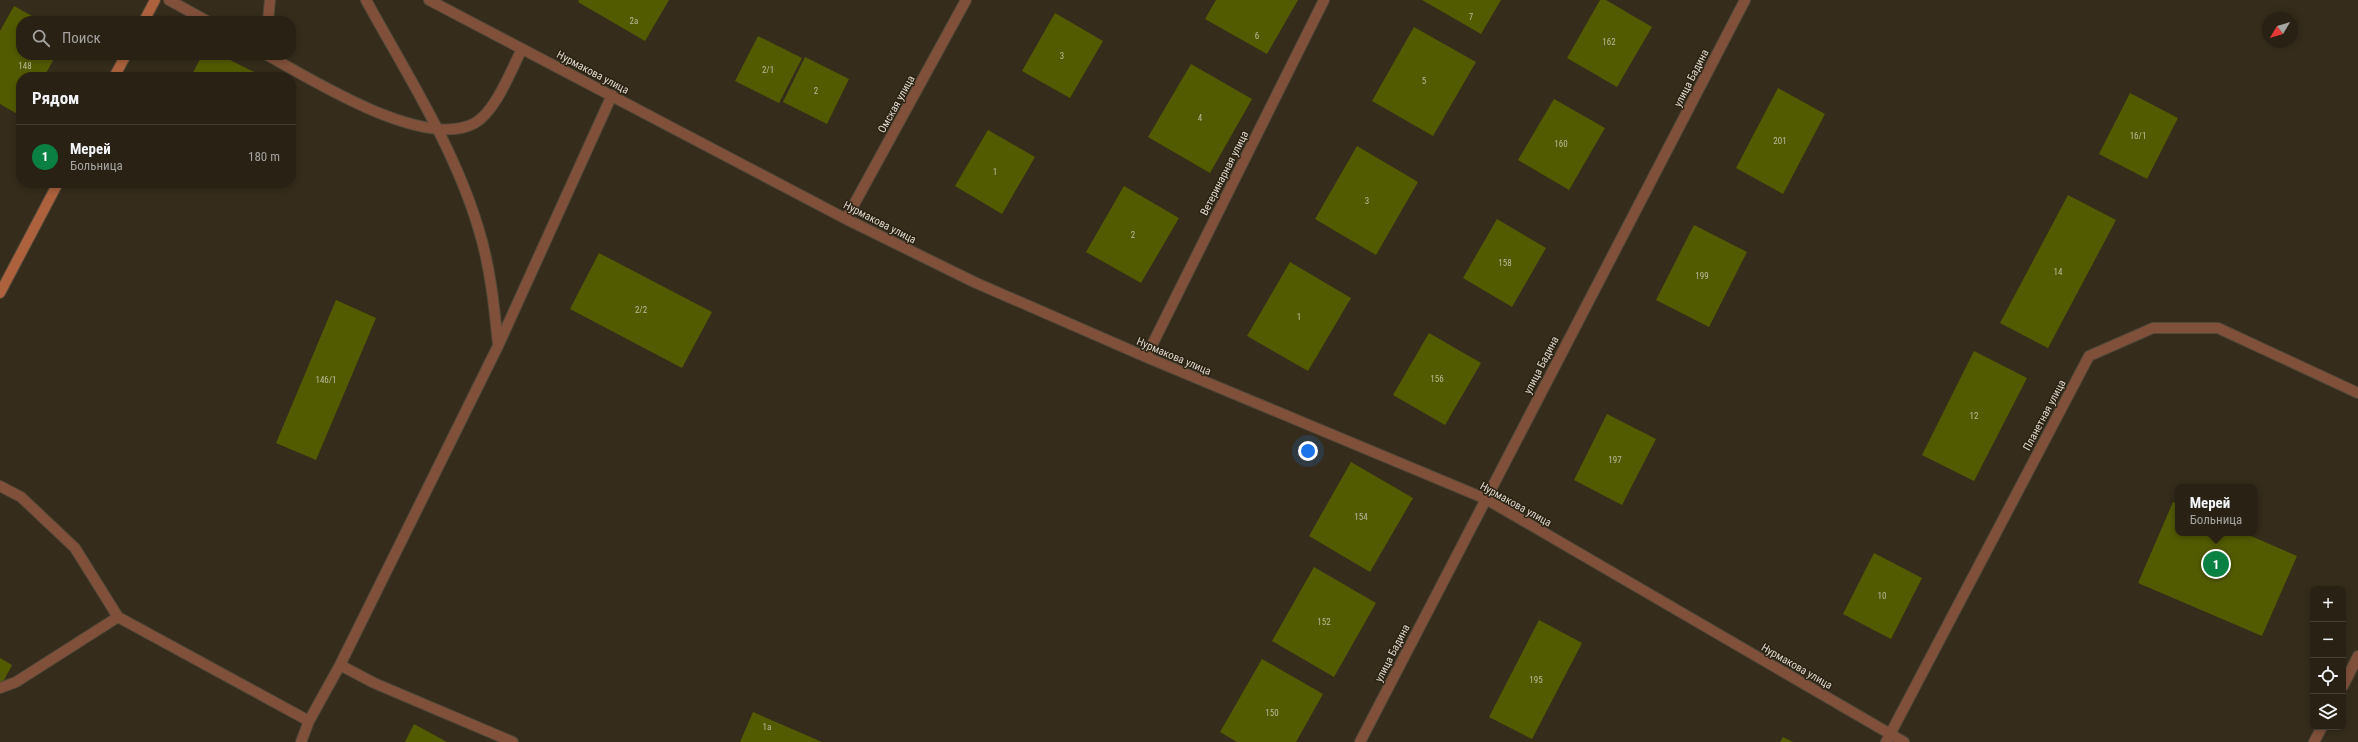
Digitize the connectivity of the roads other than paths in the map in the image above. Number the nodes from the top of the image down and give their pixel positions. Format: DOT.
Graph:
graph roads {
  1 [pos="155,0"];
  2 [pos="170,0"];
  3 [pos="270,0"];
  4 [pos="366,0"];
  5 [pos="428,0"];
  6 [pos="966,0"];
  7 [pos="1324,0"];
  8 [pos="1745,0"];
  9 [pos="147,16"];
  10 [pos="198,16"];
  11 [pos="268,16"];
  12 [pos="522,49"];
  13 [pos="123,60"];
  14 [pos="276,60"];
  15 [pos="117,72"];
  16 [pos="612,95"];
  17 [pos="437,130"];
  18 [pos="55,188"];
  19 [pos="846,219"];
  20 [pos="0,294"];
  21 [pos="498,346"];
  22 [pos="1146,357"];
  23 [pos="2358,393"];
  24 [pos="0,486"];
  25 [pos="1486,498"];
  26 [pos="118,617"];
  27 [pos="2358,656"];
  28 [pos="340,665"];
  29 [pos="2346,680"];
  30 [pos="0,688"];
  31 [pos="309,721"];
  32 [pos="2320,730"];
  33 [pos="1888,738"];
  34 [pos="301,742"];
  35 [pos="513,742"];
  36 [pos="1360,742"];
  37 [pos="1904,742"];
  38 [pos="2314,742"];
  1 -- 9 [label="main road"];
  2 -- 10 [label="street"];
  3 -- 11 [label="street"];
  4 -- 17 [label="street"];
  5 -- 12 [label="street, Нурмакова улица"];
  6 -- 19 [label="street, Омская улица"];
  7 -- 22 [label="street, Ветеринарная улица"];
  8 -- 25 [label="street, улица Бадина"];
  12 -- 16 [label="street, Нурмакова улица"];
  12 -- 17 [label="street"];
  13 -- 15 [label="main road"];
  14 -- 17 [label="street"];
  16 -- 19 [label="street, Нурмакова улица"];
  16 -- 21 [label="street"];
  17 -- 21 [label="street"];
  18 -- 20 [label="main road"];
  19 -- 22 [label="street, Нурмакова улица"];
  21 -- 28 [label="street"];
  22 -- 25 [label="street, Нурмакова улица"];
  23 -- 33 [label="street, Планетная улица"];
  24 -- 26 [label="street"];
  25 -- 33 [label="street, Нурмакова улица"];
  25 -- 36 [label="street, улица Бадина"];
  26 -- 30 [label="street"];
  26 -- 31 [label="street"];
  27 -- 29 [label="street"];
  28 -- 31 [label="street"];
  28 -- 35 [label="street"];
  31 -- 34 [label="street"];
  32 -- 38 [label="street"];
  33 -- 37 [label="street, Нурмакова улица"];
}
